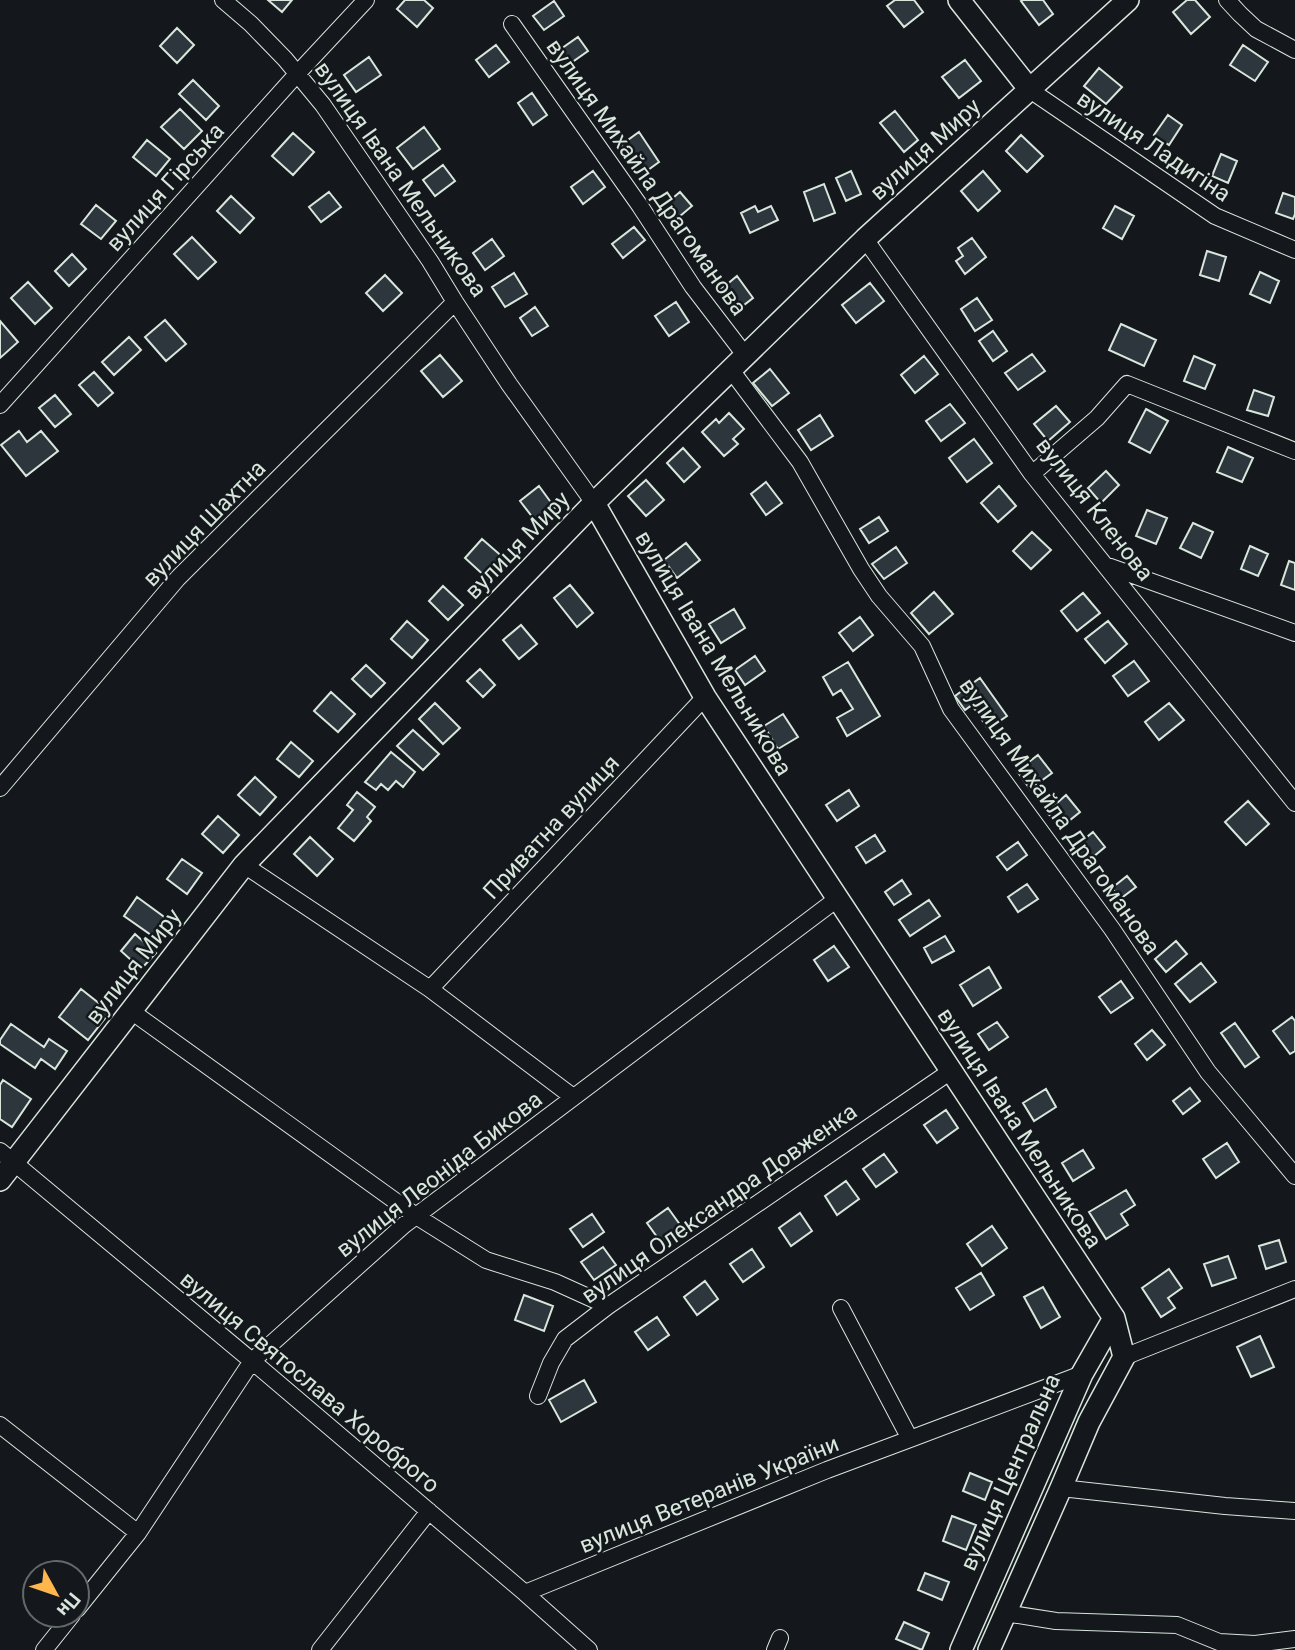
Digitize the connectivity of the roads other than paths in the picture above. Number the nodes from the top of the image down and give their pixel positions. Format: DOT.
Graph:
graph roads {
  1 [pos="223,0"];
  2 [pos="366,0"];
  3 [pos="959,0"];
  4 [pos="1128,0"];
  5 [pos="1227,0"];
  6 [pos="512,24"];
  7 [pos="1295,50"];
  8 [pos="297,74"];
  9 [pos="1030,90"];
  10 [pos="865,239"];
  11 [pos="1295,250"];
  12 [pos="454,302"];
  13 [pos="738,363"];
  14 [pos="0,405"];
  15 [pos="1295,452"];
  16 [pos="1032,474"];
  17 [pos="594,503"];
  18 [pos="1105,565"];
  19 [pos="1295,633"];
  20 [pos="705,697"];
  21 [pos="0,788"];
  22 [pos="1295,803"];
  23 [pos="244,865"];
  24 [pos="837,899"];
  25 [pos="430,989"];
  26 [pos="131,1011"];
  27 [pos="951,1071"];
  28 [pos="573,1097"];
  29 [pos="4,1165"];
  30 [pos="1295,1177"];
  31 [pos="416,1216"];
  32 [pos="1295,1289"];
  33 [pos="608,1306"];
  34 [pos="841,1308"];
  35 [pos="1114,1318"];
  36 [pos="1124,1357"];
  37 [pos="252,1361"];
  38 [pos="1082,1374"];
  39 [pos="538,1396"];
  40 [pos="0,1426"];
  41 [pos="910,1439"];
  42 [pos="1062,1488"];
  43 [pos="429,1511"];
  44 [pos="1295,1511"];
  45 [pos="138,1533"];
  46 [pos="91,1592"];
  47 [pos="525,1593"];
  48 [pos="1005,1613"];
  49 [pos="61,1629"];
  50 [pos="1295,1639"];
  51 [pos="1244,1647"];
  52 [pos="44,1650"];
  53 [pos="320,1650"];
  54 [pos="589,1650"];
  55 [pos="961,1650"];
  56 [pos="989,1650"];
  1 -- 8 [label="street, вулиця Івана Мельникова"];
  2 -- 8 [label="street, вулиця Гірська"];
  3 -- 9 [label="street"];
  4 -- 9 [label="street, вулиця Миру"];
  5 -- 7 [label="street"];
  6 -- 13 [label="street, вулиця Михайла Драгоманова"];
  8 -- 12 [label="street, вулиця Івана Мельникова"];
  8 -- 14 [label="street, вулиця Гірська"];
  9 -- 10 [label="street, вулиця Миру"];
  9 -- 11 [label="street, вулиця Ладигіна"];
  10 -- 13 [label="street, вулиця Миру"];
  10 -- 16 [label="street, вулиця Кленова"];
  12 -- 17 [label="street, вулиця Івана Мельникова"];
  12 -- 21 [label="street, вулиця Шахтна"];
  13 -- 17 [label="street, вулиця Миру"];
  13 -- 30 [label="street, вулиця Михайла Драгоманова"];
  15 -- 16 [label="street"];
  16 -- 18 [label="street, вулиця Кленова"];
  17 -- 20 [label="street, вулиця Івана Мельникова"];
  17 -- 23 [label="street, вулиця Миру"];
  18 -- 19 [label="street"];
  18 -- 22 [label="street, вулиця Кленова"];
  20 -- 24 [label="street, вулиця Івана Мельникова"];
  20 -- 25 [label="street, Приватна вулиця"];
  23 -- 25 [label="street"];
  23 -- 26 [label="street, вулиця Миру"];
  24 -- 27 [label="street, вулиця Івана Мельникова"];
  24 -- 28 [label="street, вулиця Леоніда Бикова"];
  25 -- 28 [label="street"];
  26 -- 29 [label="street, вулиця Миру"];
  26 -- 31 [label="street"];
  27 -- 33 [label="street, вулиця Олександра Довженка"];
  27 -- 35 [label="street, вулиця Івана Мельникова"];
  28 -- 31 [label="street, вулиця Леоніда Бикова"];
  29 -- 37 [label="street, вулиця Святослава Хороброго"];
  31 -- 33 [label="street"];
  31 -- 37 [label="street, вулиця Леоніда Бикова"];
  32 -- 36 [label="street"];
  33 -- 39 [label="street, вулиця Олександра Довженка"];
  34 -- 41 [label="street"];
  35 -- 36 [label="street, вулиця Івана Мельникова"];
  35 -- 38 [label="street, вулиця Центральна"];
  36 -- 38 [label="street"];
  36 -- 42 [label="street"];
  37 -- 43 [label="street, вулиця Святослава Хороброго"];
  37 -- 45 [label="street, вулиця Леоніда Бикова"];
  38 -- 41 [label="street, вулиця Ветеранів України"];
  38 -- 55 [label="street, вулиця Центральна"];
  40 -- 45 [label="street"];
  41 -- 47 [label="street, вулиця Ветеранів України"];
  42 -- 44 [label="street"];
  42 -- 48 [label="street"];
  43 -- 47 [label="street, вулиця Святослава Хороброго"];
  43 -- 53 [label="street"];
  45 -- 46 [label="street, вулиця Леоніда Бикова"];
  47 -- 54 [label="street, вулиця Святослава Хороброго"];
  48 -- 51 [label="street"];
  48 -- 56 [label="street"];
  49 -- 52 [label="street"];
  50 -- 51 [label="street"];
}
